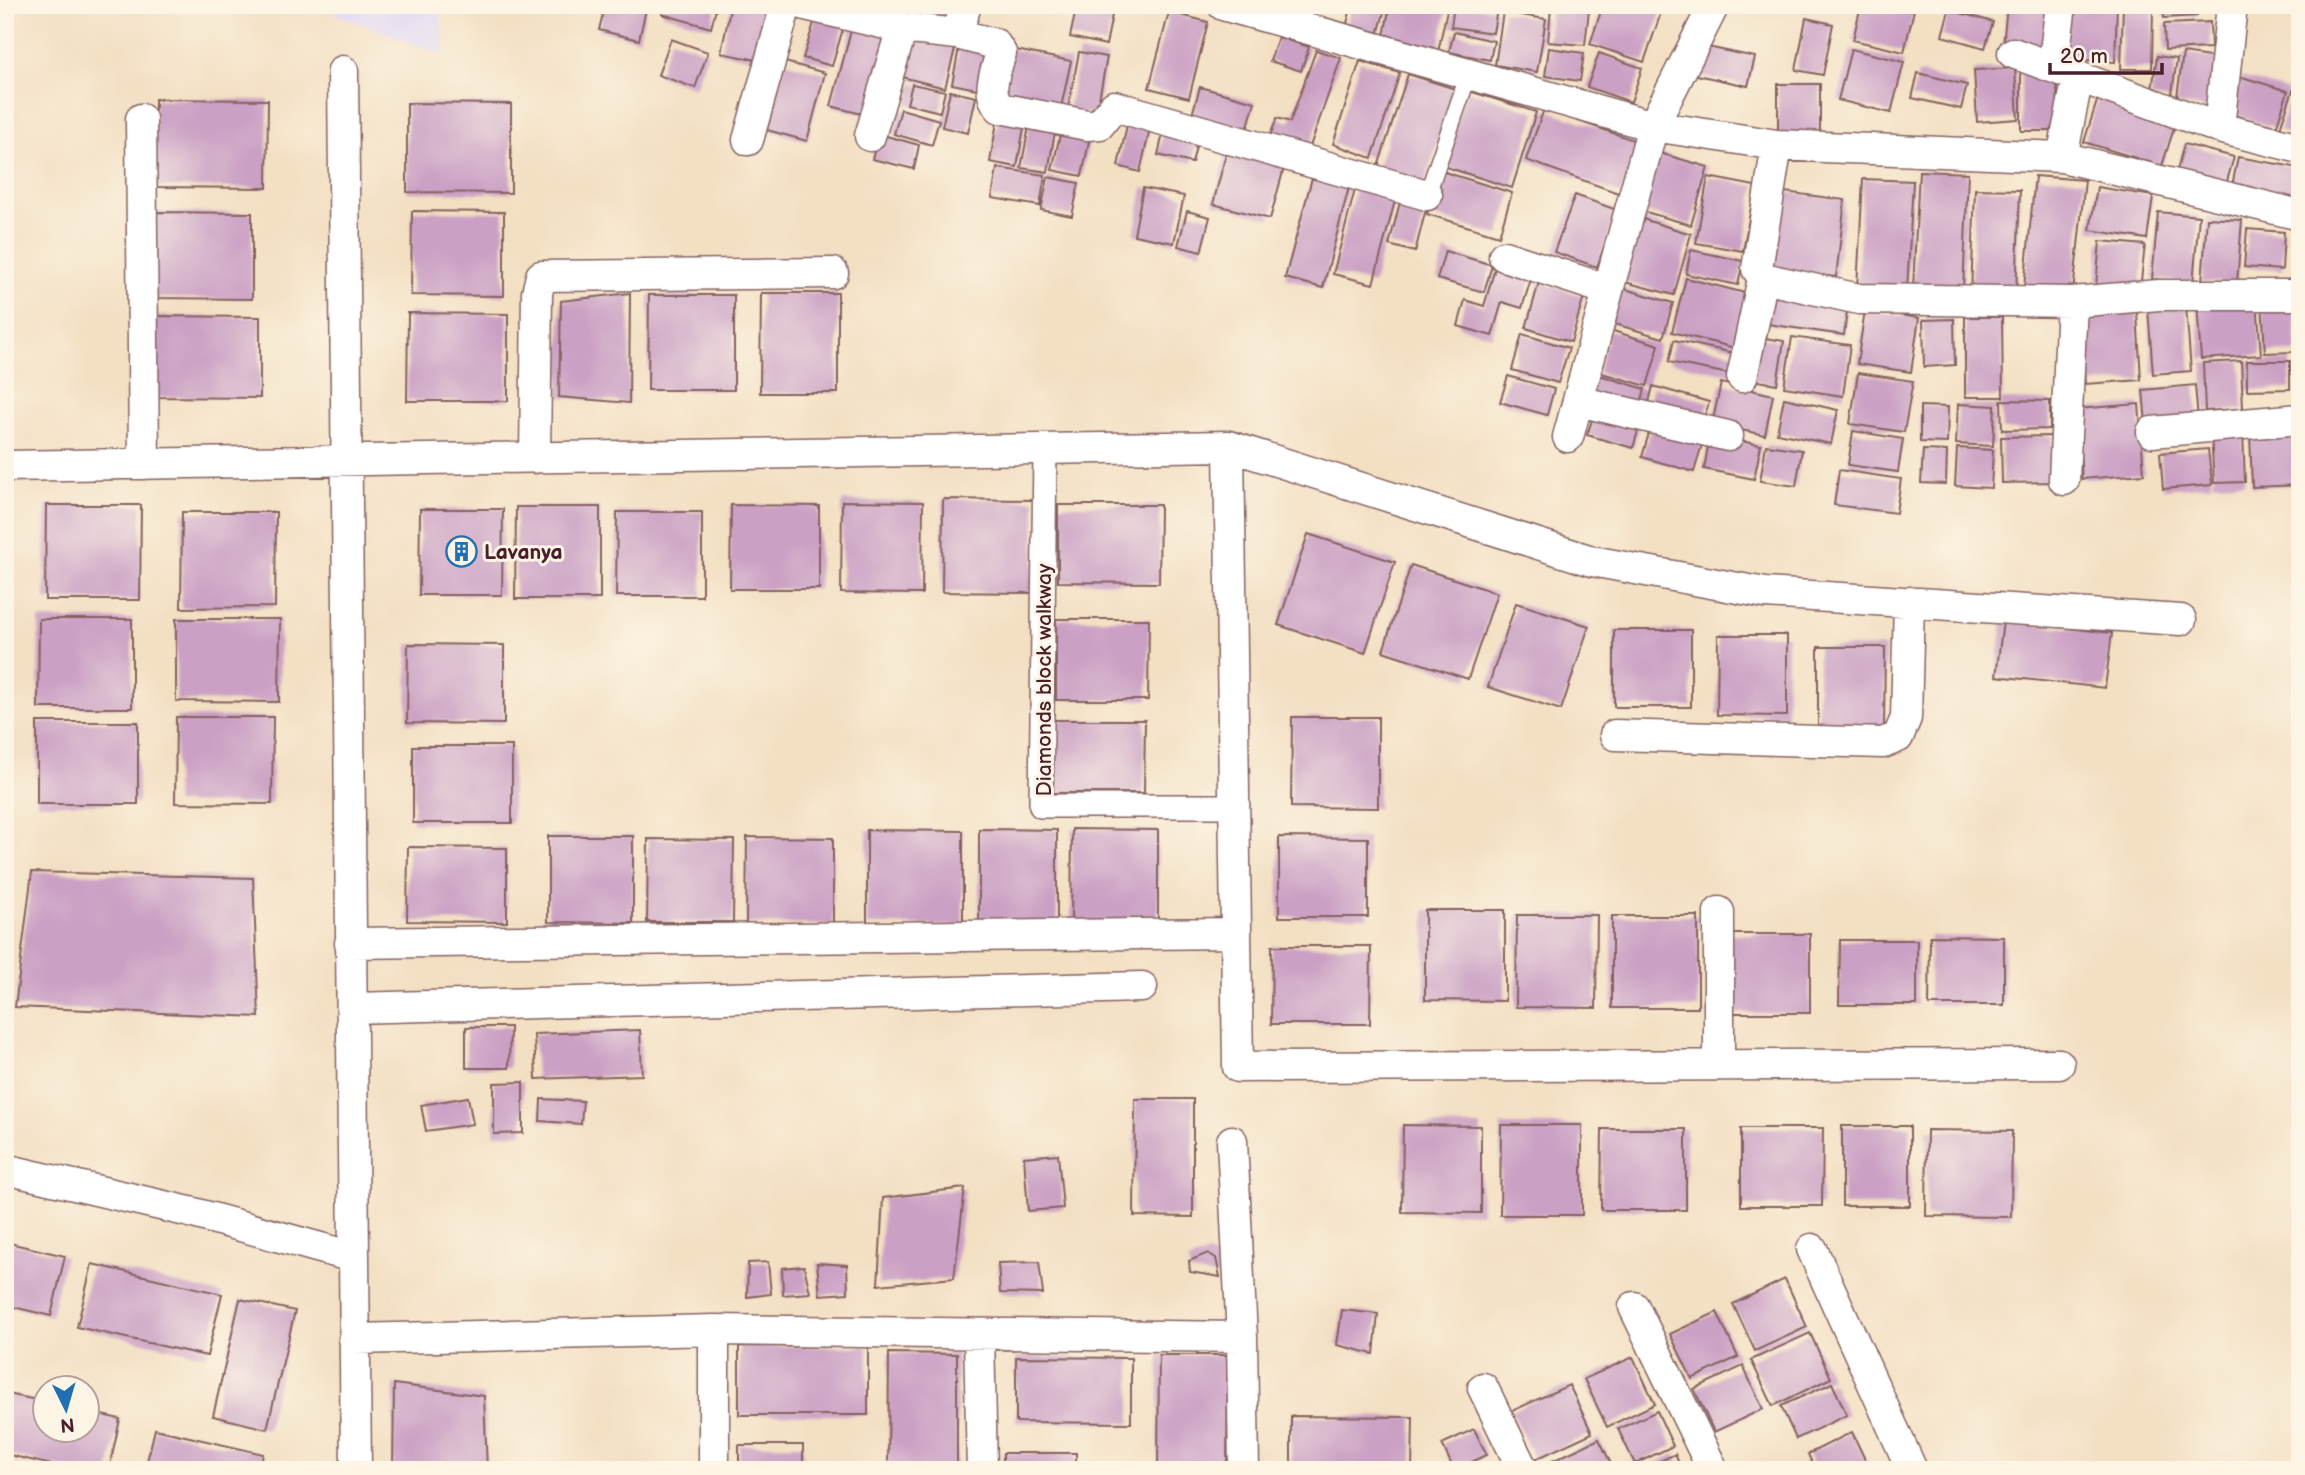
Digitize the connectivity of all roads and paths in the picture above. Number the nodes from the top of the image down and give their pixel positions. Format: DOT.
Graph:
graph roads {
  1 [pos="786,5"];
  2 [pos="805,5"];
  3 [pos="966,5"];
  4 [pos="1223,5"];
  5 [pos="1714,5"];
  6 [pos="2061,5"];
  7 [pos="2232,5"];
  8 [pos="902,28"];
  9 [pos="957,34"];
  10 [pos="2013,53"];
  11 [pos="343,71"];
  12 [pos="2066,72"];
  13 [pos="1468,76"];
  14 [pos="141,119"];
  15 [pos="1653,126"];
  16 [pos="2219,128"];
  17 [pos="870,136"];
  18 [pos="748,140"];
  19 [pos="1777,145"];
  20 [pos="2300,148"];
  21 [pos="2062,157"];
  22 [pos="1427,195"];
  23 [pos="2300,215"];
  24 [pos="1504,256"];
  25 [pos="833,273"];
  26 [pos="1763,278"];
  27 [pos="1608,290"];
  28 [pos="2300,295"];
  29 [pos="2071,302"];
  30 [pos="1742,377"];
  31 [pos="1578,401"];
  32 [pos="2300,419"];
  33 [pos="2151,432"];
  34 [pos="1728,436"];
  35 [pos="1568,437"];
  36 [pos="1229,446"];
  37 [pos="1045,449"];
  38 [pos="535,458"];
  39 [pos="346,461"];
  40 [pos="144,464"];
  41 [pos="5,466"];
  42 [pos="2064,480"];
  43 [pos="1909,603"];
  44 [pos="2181,620"];
  45 [pos="1615,735"];
  46 [pos="1233,807"];
  47 [pos="1719,912"];
  48 [pos="1236,933"];
  49 [pos="350,943"];
  50 [pos="1142,987"];
  51 [pos="353,1009"];
  52 [pos="1719,1063"];
  53 [pos="2059,1064"];
  54 [pos="1232,1141"];
  55 [pos="5,1169"];
  56 [pos="1812,1249"];
  57 [pos="353,1257"];
  58 [pos="1634,1307"];
  59 [pos="714,1330"];
  60 [pos="979,1334"];
  61 [pos="1242,1337"];
  62 [pos="355,1339"];
  63 [pos="1483,1388"];
  64 [pos="356,1470"];
  65 [pos="714,1470"];
  66 [pos="982,1470"];
  67 [pos="1244,1470"];
  68 [pos="1523,1470"];
  69 [pos="1713,1470"];
  70 [pos="1912,1470"];
  1 -- 18 [label="street"];
  2 -- 8 [label="street"];
  3 -- 9 [label="street"];
  4 -- 13 [label="street"];
  5 -- 15 [label="street"];
  6 -- 12 [label="street"];
  7 -- 16 [label="street"];
  8 -- 9 [label="street"];
  8 -- 17 [label="street"];
  9 -- 22 [label="street"];
  10 -- 12 [label="street"];
  11 -- 39 [label="street"];
  12 -- 16 [label="street"];
  12 -- 21 [label="street"];
  13 -- 15 [label="street"];
  13 -- 22 [label="lane"];
  14 -- 40 [label="street"];
  15 -- 19 [label="street"];
  15 -- 27 [label="street"];
  16 -- 20 [label="street"];
  19 -- 21 [label="street"];
  19 -- 26 [label="street"];
  21 -- 23 [label="street"];
  24 -- 27 [label="street"];
  25 -- 38 [label="street"];
  26 -- 29 [label="street"];
  26 -- 30 [label="street"];
  27 -- 31 [label="street"];
  28 -- 29 [label="street"];
  29 -- 42 [label="street"];
  31 -- 34 [label="street"];
  31 -- 35 [label="street"];
  32 -- 33 [label="street"];
  36 -- 37 [label="street"];
  36 -- 43 [label="street"];
  36 -- 46 [label="street"];
  37 -- 38 [label="street"];
  37 -- 46 [label="street, Diamonds block walkway"];
  38 -- 39 [label="street"];
  39 -- 40 [label="street"];
  39 -- 49 [label="street"];
  40 -- 41 [label="street"];
  43 -- 44 [label="street"];
  43 -- 45 [label="street"];
  46 -- 48 [label="street"];
  47 -- 52 [label="street"];
  48 -- 49 [label="street"];
  48 -- 52 [label="street"];
  49 -- 51 [label="street"];
  50 -- 51 [label="street"];
  51 -- 57 [label="street"];
  52 -- 53 [label="street"];
  54 -- 61 [label="street"];
  55 -- 57 [label="street"];
  56 -- 70 [label="street"];
  57 -- 62 [label="street"];
  58 -- 69 [label="street"];
  59 -- 60 [label="street"];
  59 -- 62 [label="street"];
  59 -- 65 [label="street"];
  60 -- 61 [label="street"];
  60 -- 66 [label="street"];
  61 -- 67 [label="street"];
  62 -- 64 [label="street"];
  63 -- 68 [label="street"];
}
